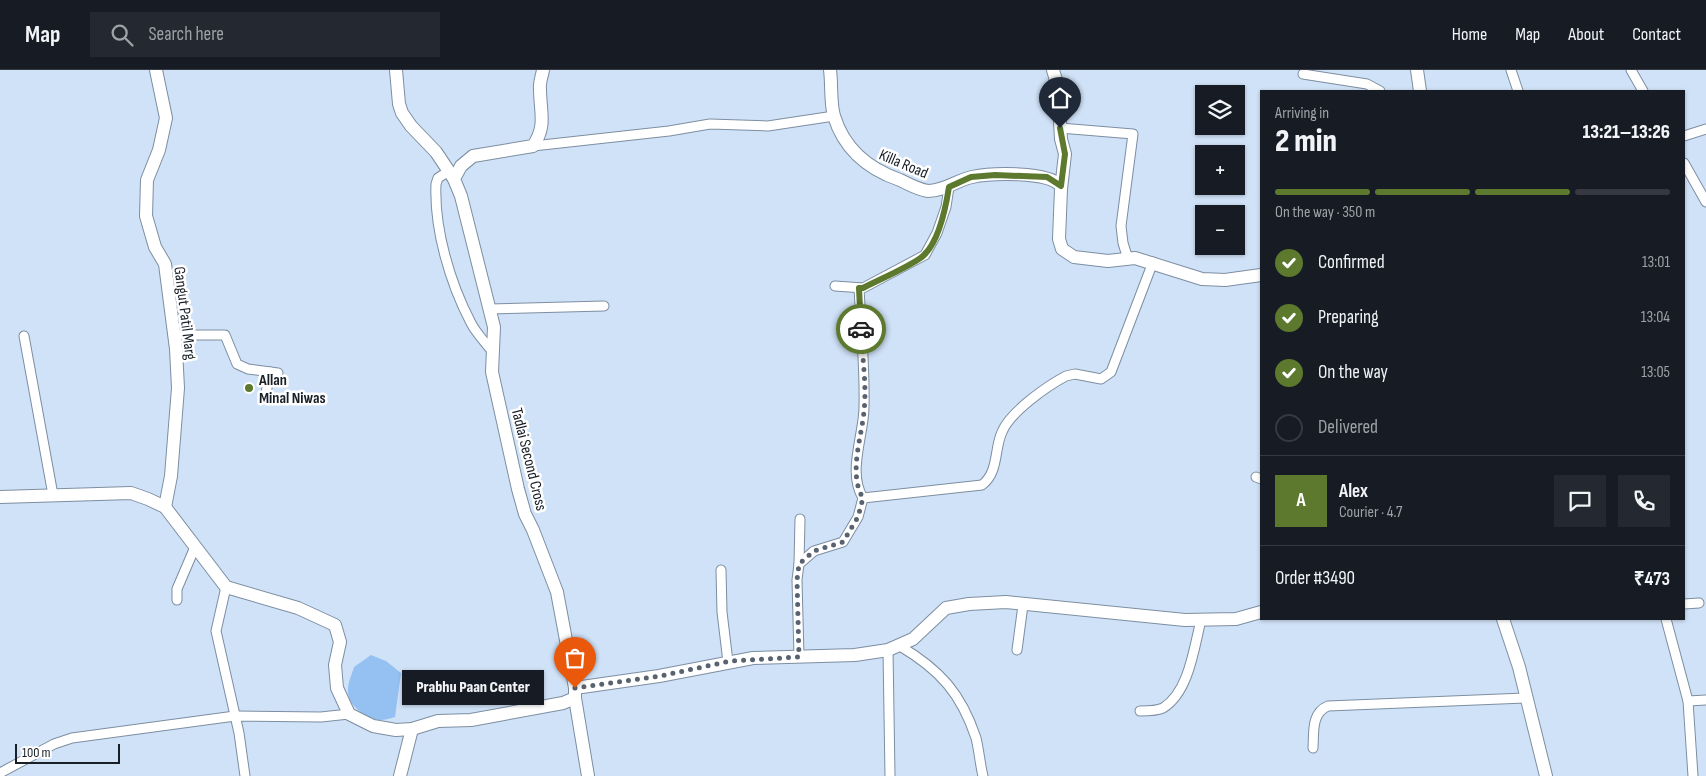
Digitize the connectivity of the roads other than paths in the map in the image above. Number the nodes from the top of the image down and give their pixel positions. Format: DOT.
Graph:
graph roads {
  1 [pos="156,70"];
  2 [pos="396,70"];
  3 [pos="543,70"];
  4 [pos="830,70"];
  5 [pos="1053,70"];
  6 [pos="1418,70"];
  7 [pos="1511,70"];
  8 [pos="1631,70"];
  9 [pos="1303,74"];
  10 [pos="1378,90"];
  11 [pos="1420,90"];
  12 [pos="1518,90"];
  13 [pos="1642,90"];
  14 [pos="834,116"];
  15 [pos="1060,128"];
  16 [pos="1706,129"];
  17 [pos="1685,136"];
  18 [pos="533,146"];
  19 [pos="1685,165"];
  20 [pos="452,175"];
  21 [pos="1061,186"];
  22 [pos="949,187"];
  23 [pos="1706,202"];
  24 [pos="1128,259"];
  25 [pos="1153,262"];
  26 [pos="1260,275"];
  27 [pos="835,286"];
  28 [pos="859,288"];
  29 [pos="604,306"];
  30 [pos="489,310"];
  31 [pos="174,335"];
  32 [pos="24,336"];
  33 [pos="492,351"];
  34 [pos="266,393"];
  35 [pos="53,495"];
  36 [pos="0,497"];
  37 [pos="863,498"];
  38 [pos="164,507"];
  39 [pos="800,519"];
  40 [pos="195,547"];
  41 [pos="799,564"];
  42 [pos="721,570"];
  43 [pos="226,587"];
  44 [pos="177,600"];
  45 [pos="1699,603"];
  46 [pos="1685,604"];
  47 [pos="1023,605"];
  48 [pos="1260,612"];
  49 [pos="1201,620"];
  50 [pos="1503,620"];
  51 [pos="1666,620"];
  52 [pos="894,648"];
  53 [pos="1017,650"];
  54 [pos="799,657"];
  55 [pos="728,662"];
  56 [pos="575,693"];
  57 [pos="1525,698"];
  58 [pos="1706,700"];
  59 [pos="1688,702"];
  60 [pos="1140,711"];
  61 [pos="349,714"];
  62 [pos="235,716"];
  63 [pos="412,729"];
  64 [pos="1313,748"];
  65 [pos="0,773"];
  66 [pos="245,776"];
  67 [pos="400,776"];
  68 [pos="588,776"];
  69 [pos="890,776"];
  70 [pos="983,776"];
  71 [pos="1546,776"];
  72 [pos="1693,776"];
  1 -- 31 [label="street, Gangut Patil Marg"];
  2 -- 20 [label="street, Tadlai Second Cross"];
  3 -- 18 [label="street"];
  4 -- 14 [label="street, Killa Road"];
  5 -- 15 [label="street"];
  6 -- 11 [label="street"];
  7 -- 12 [label="street"];
  8 -- 13 [label="street"];
  9 -- 10 [label="street"];
  14 -- 18 [label="street"];
  14 -- 22 [label="street, Killa Road"];
  15 -- 21 [label="street"];
  15 -- 24 [label="street"];
  16 -- 17 [label="street"];
  18 -- 20 [label="street"];
  19 -- 23 [label="street"];
  20 -- 30 [label="street, Tadlai Second Cross"];
  20 -- 33 [label="street"];
  21 -- 22 [label="street, Killa Road"];
  21 -- 24 [label="street"];
  22 -- 28 [label="street"];
  24 -- 25 [label="street"];
  25 -- 26 [label="street"];
  25 -- 37 [label="street"];
  27 -- 28 [label="street"];
  28 -- 37 [label="street"];
  29 -- 30 [label="street"];
  30 -- 33 [label="street, Tadlai Second Cross"];
  31 -- 34 [label="street"];
  31 -- 38 [label="street, Gangut Patil Marg"];
  32 -- 35 [label="street"];
  33 -- 56 [label="street, Tadlai Second Cross"];
  35 -- 36 [label="street"];
  35 -- 38 [label="street"];
  37 -- 41 [label="street"];
  38 -- 40 [label="street"];
  39 -- 41 [label="street"];
  40 -- 43 [label="street"];
  40 -- 44 [label="street"];
  41 -- 54 [label="street"];
  42 -- 55 [label="street"];
  43 -- 61 [label="street"];
  43 -- 62 [label="street"];
  45 -- 46 [label="street"];
  47 -- 49 [label="street"];
  47 -- 52 [label="street"];
  47 -- 53 [label="street"];
  48 -- 49 [label="street"];
  49 -- 60 [label="street"];
  50 -- 57 [label="street"];
  51 -- 59 [label="street"];
  52 -- 54 [label="street"];
  52 -- 69 [label="street"];
  52 -- 70 [label="street"];
  54 -- 55 [label="street"];
  55 -- 56 [label="street"];
  56 -- 63 [label="street"];
  56 -- 68 [label="street, Tadlai Second Cross"];
  57 -- 64 [label="street"];
  57 -- 71 [label="street"];
  58 -- 59 [label="street"];
  59 -- 72 [label="street"];
  61 -- 62 [label="street"];
  61 -- 63 [label="street"];
  62 -- 65 [label="street"];
  62 -- 66 [label="street"];
  63 -- 67 [label="street"];
}
